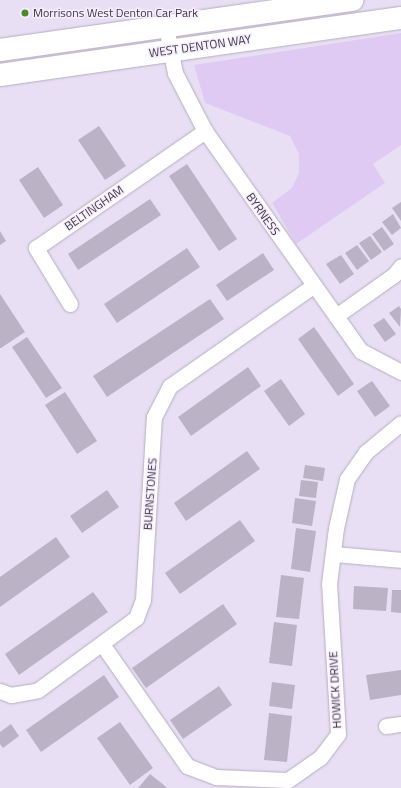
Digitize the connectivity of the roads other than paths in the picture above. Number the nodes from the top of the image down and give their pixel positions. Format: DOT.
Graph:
graph roads {
  1 [pos="352,0"];
  2 [pos="401,18"];
  3 [pos="166,26"];
  4 [pos="0,50"];
  5 [pos="169,50"];
  6 [pos="0,75"];
  7 [pos="205,131"];
  8 [pos="401,266"];
  9 [pos="313,286"];
  10 [pos="70,304"];
  11 [pos="336,316"];
  12 [pos="401,372"];
  13 [pos="401,423"];
  14 [pos="333,554"];
  15 [pos="401,560"];
  16 [pos="102,644"];
  17 [pos="0,691"];
  1 -- 3 [label="street, WEST DENTON WAY"];
  2 -- 5 [label="street, WEST DENTON WAY"];
  3 -- 4 [label="street, WEST DENTON WAY"];
  3 -- 5 [label="street, BYRNESS"];
  5 -- 6 [label="street, WEST DENTON WAY"];
  5 -- 7 [label="street, BYRNESS"];
  7 -- 9 [label="street, BYRNESS"];
  7 -- 10 [label="street, BELTINGHAM"];
  8 -- 11 [label="street"];
  9 -- 11 [label="street, BYRNESS"];
  9 -- 16 [label="street, BURNSTONES"];
  11 -- 12 [label="street, BYRNESS"];
  13 -- 14 [label="street, HOWICK DRIVE"];
  14 -- 15 [label="street"];
  14 -- 16 [label="street, HOWICK DRIVE"];
  16 -- 17 [label="street, BURNSTONES"];
}
